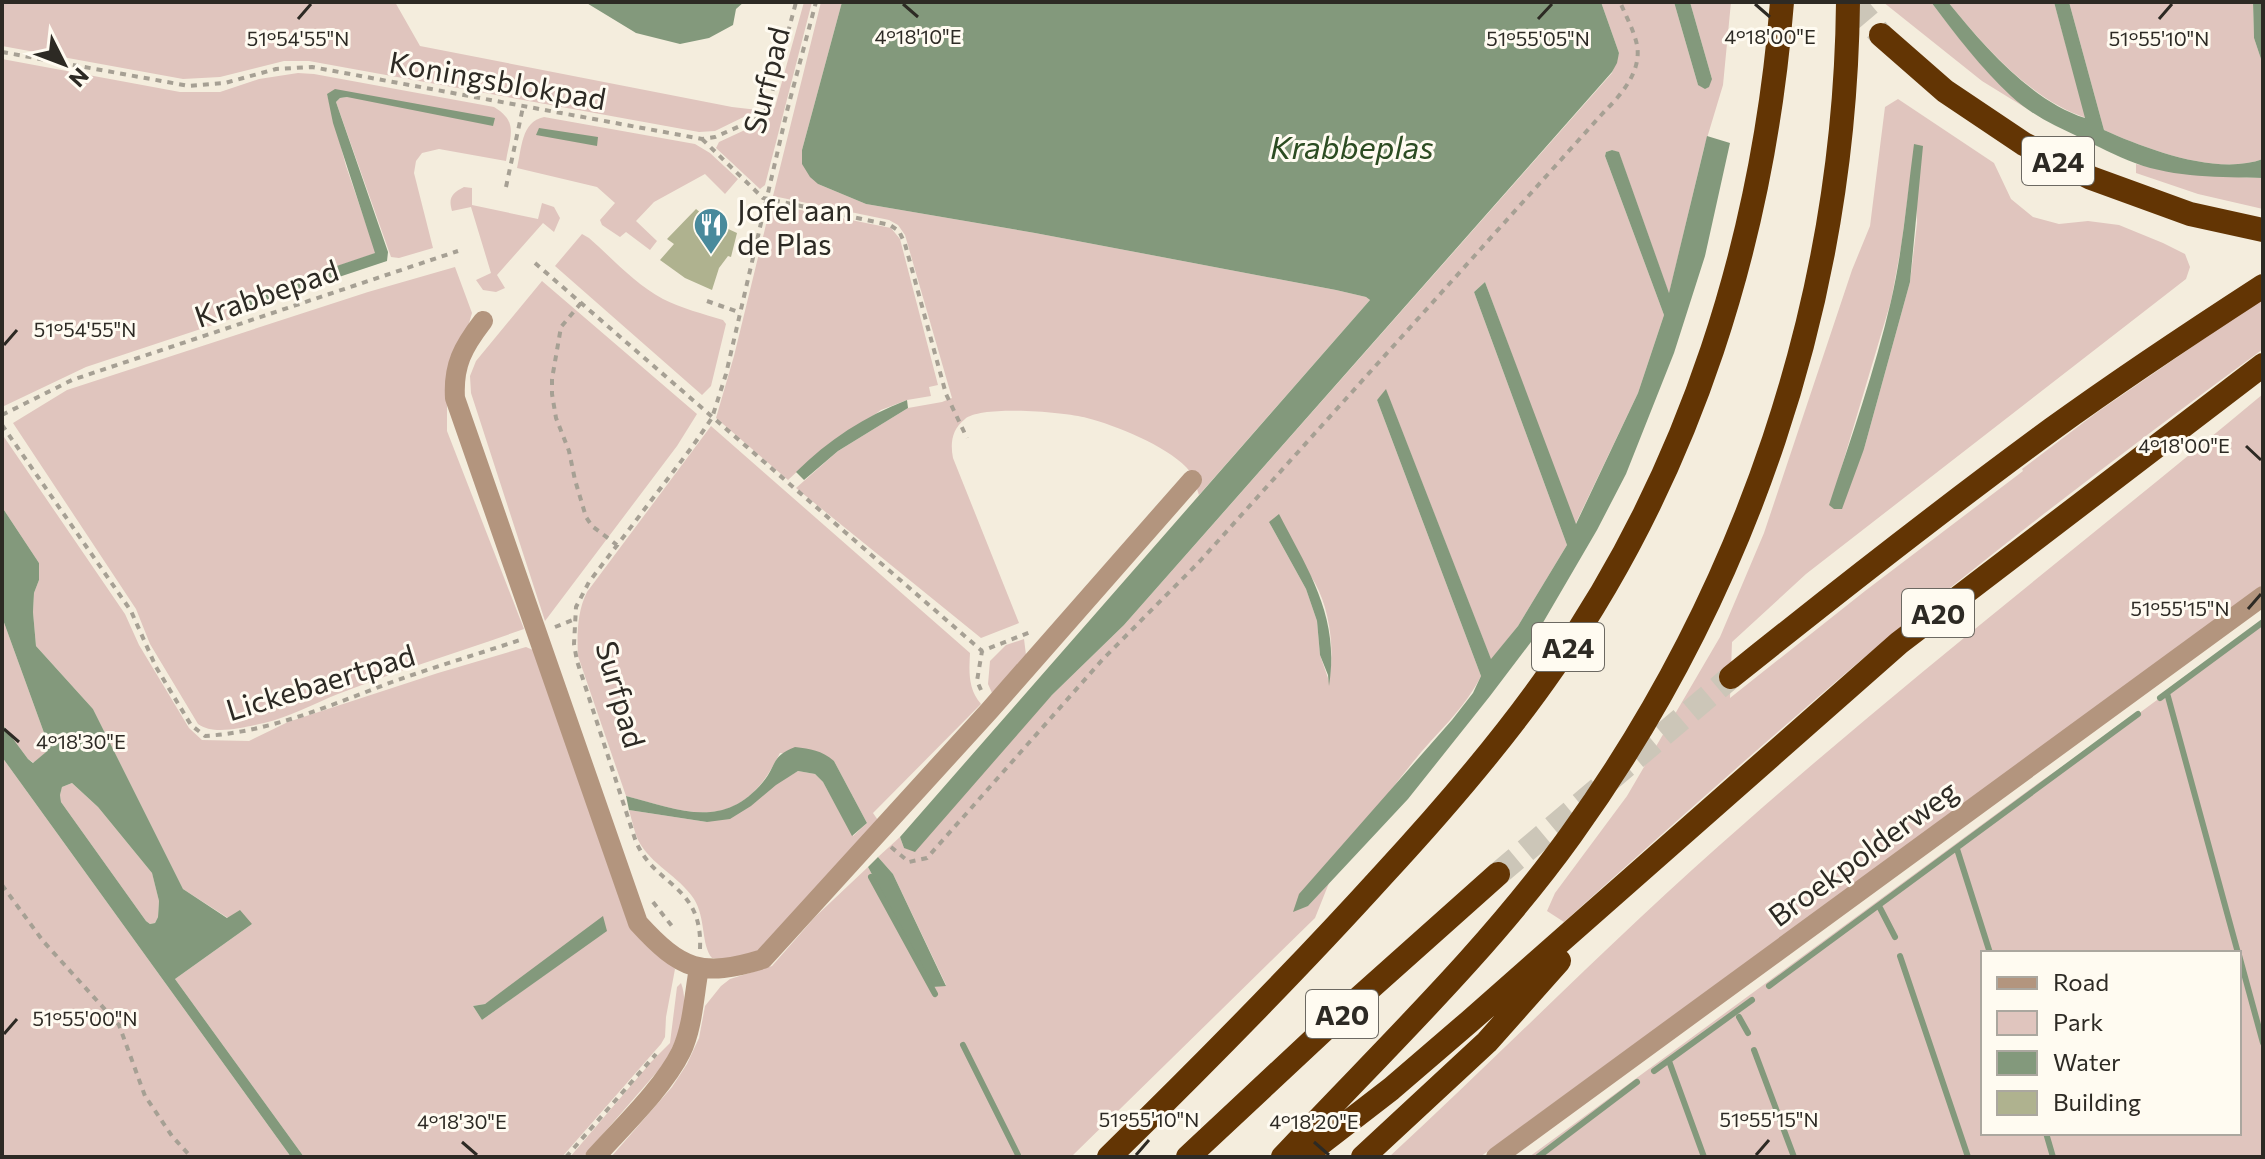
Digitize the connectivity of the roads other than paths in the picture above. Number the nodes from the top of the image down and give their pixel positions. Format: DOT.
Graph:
graph roads {
  1 [pos="1782,2"];
  2 [pos="1848,2"];
  3 [pos="1881,35"];
  4 [pos="2263,230"];
  5 [pos="2263,286"];
  6 [pos="483,321"];
  7 [pos="2263,365"];
  8 [pos="1192,480"];
  9 [pos="2263,596"];
  10 [pos="1731,677"];
  11 [pos="1498,874"];
  12 [pos="1631,878"];
  13 [pos="690,965"];
  14 [pos="595,1157"];
  15 [pos="1109,1157"];
  16 [pos="1188,1157"];
  17 [pos="1283,1157"];
  18 [pos="1303,1157"];
  19 [pos="1363,1157"];
  20 [pos="1496,1157"];
  1 -- 15 [label="highway, A24"];
  2 -- 17 [label="highway"];
  3 -- 4 [label="highway, A24"];
  5 -- 10 [label="highway, A20"];
  6 -- 13 [label="street, Surfpad"];
  7 -- 12 [label="highway, A20"];
  8 -- 13 [label="street"];
  9 -- 20 [label="street, Broekpolderweg"];
  11 -- 16 [label="highway, A20"];
  12 -- 18 [label="highway, A20"];
  12 -- 19 [label="highway, A20"];
  13 -- 14 [label="street"];
}
